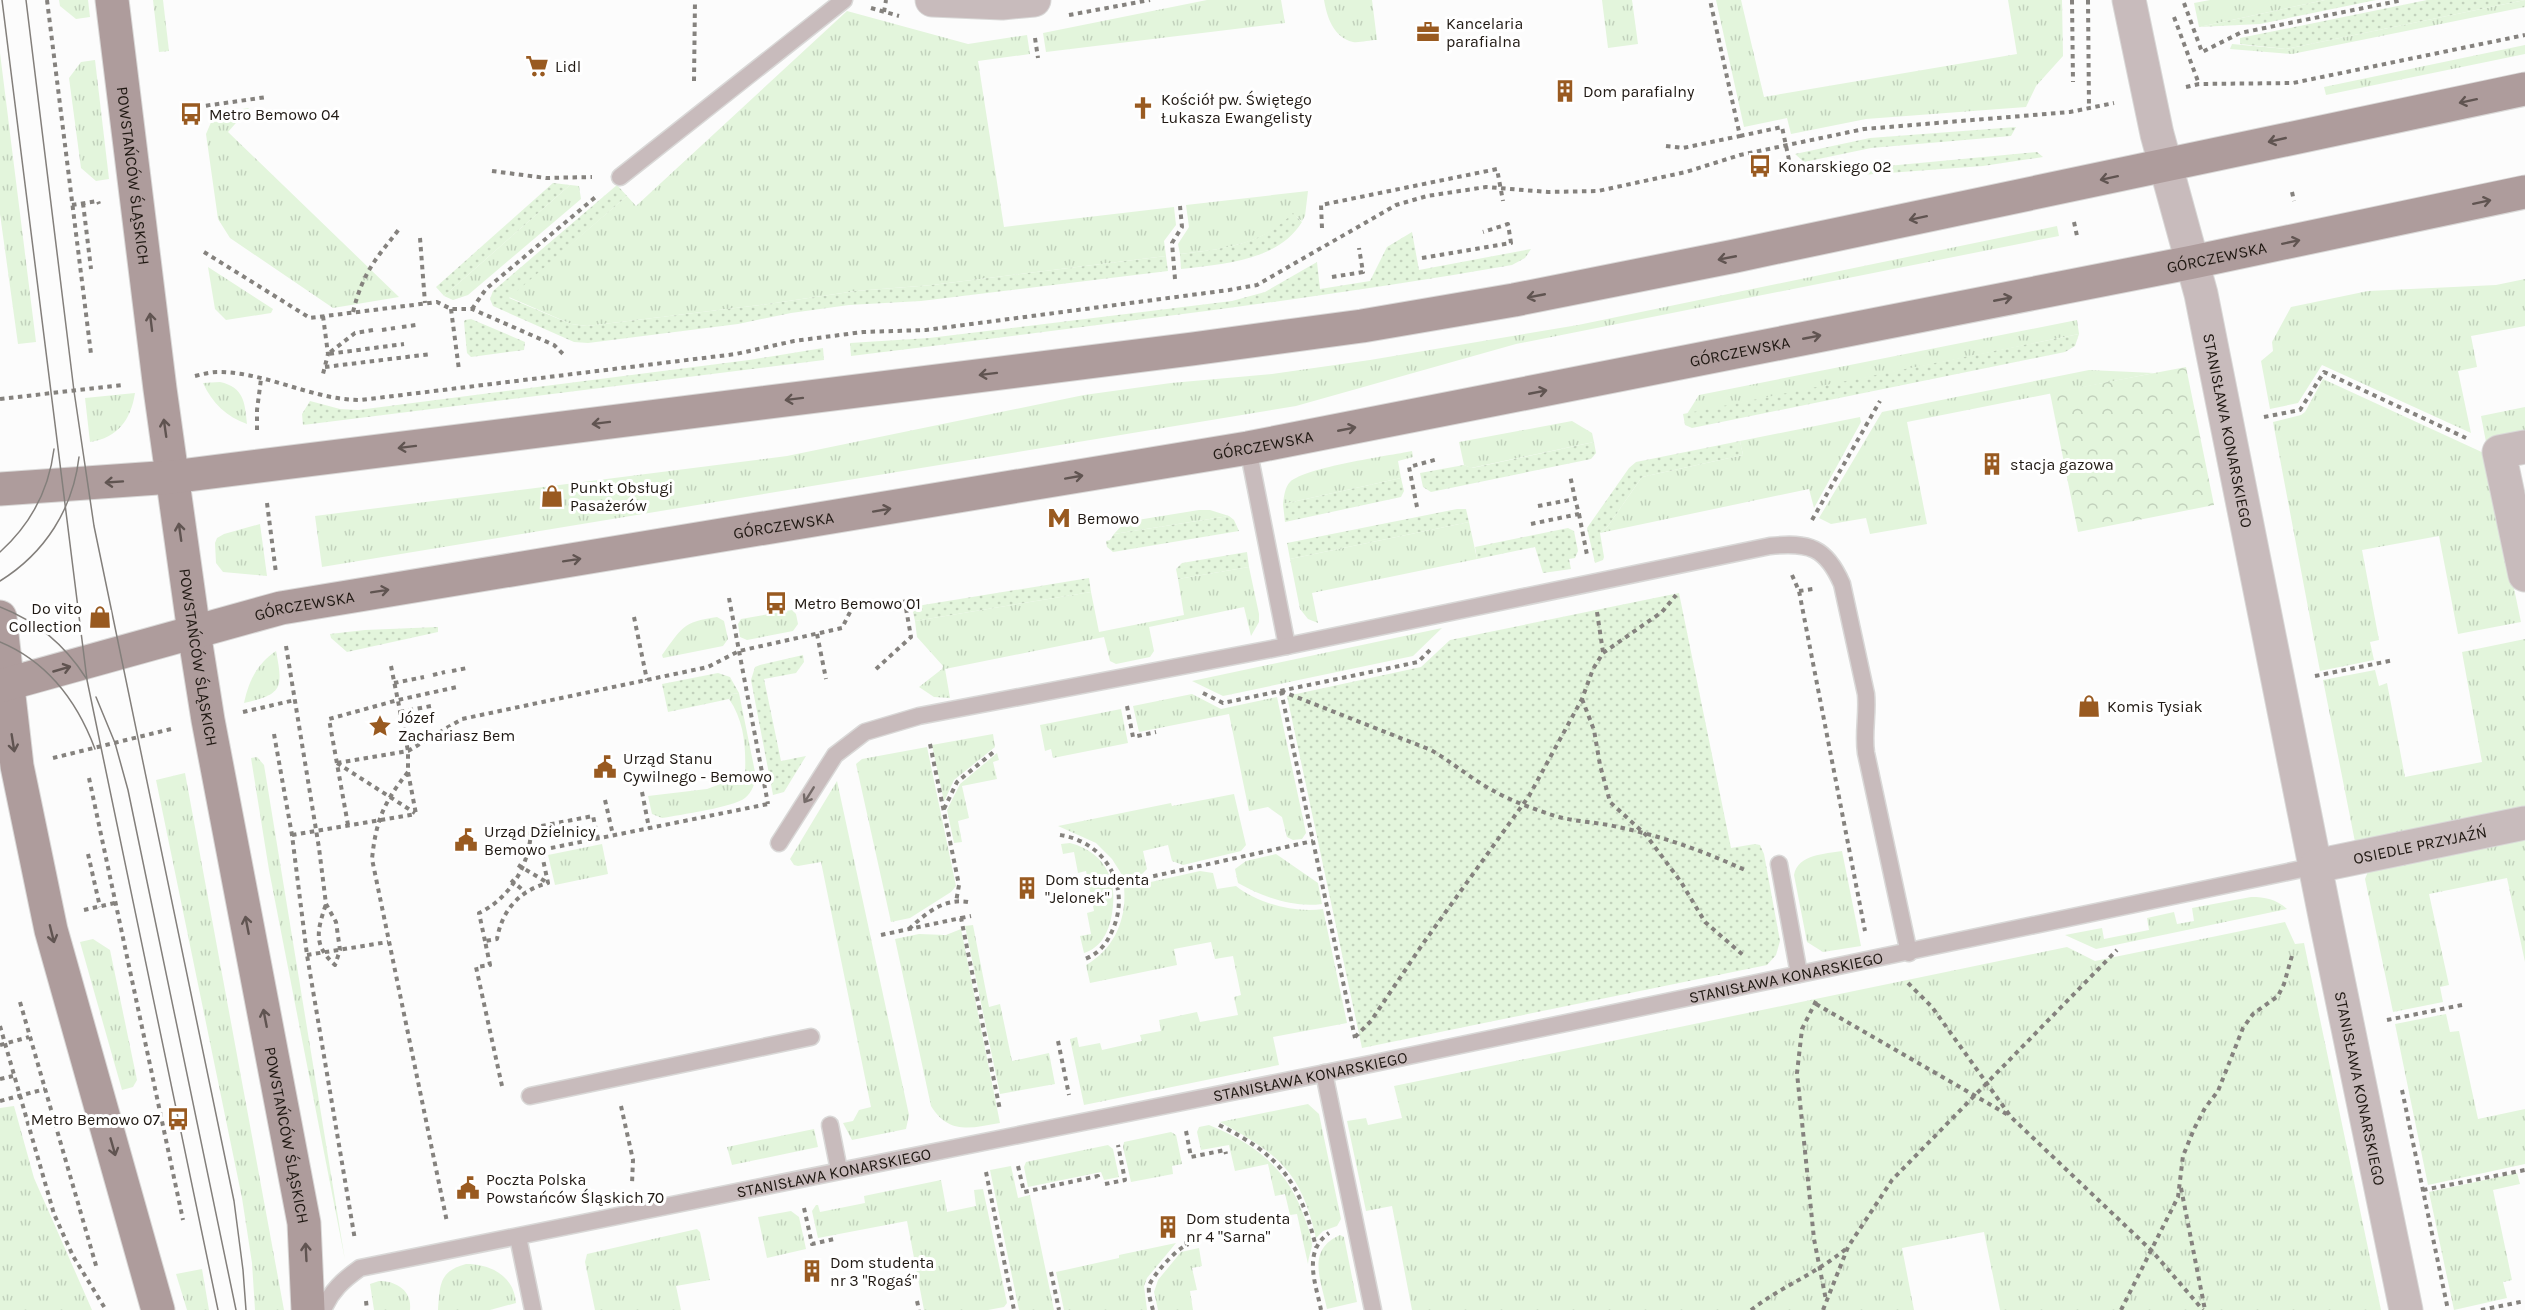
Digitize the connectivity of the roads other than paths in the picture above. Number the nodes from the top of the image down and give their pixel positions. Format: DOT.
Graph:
graph roads {
  1 [pos="112,0"];
  2 [pos="844,0"];
  3 [pos="1034,0"];
  4 [pos="2129,0"];
  5 [pos="941,1"];
  6 [pos="2525,89"];
  7 [pos="2166,166"];
  8 [pos="620,177"];
  9 [pos="2525,192"];
  10 [pos="2193,262"];
  11 [pos="1248,448"];
  12 [pos="2512,449"];
  13 [pos="172,477"];
  14 [pos="0,489"];
  15 [pos="2525,574"];
  16 [pos="0,617"];
  17 [pos="194,632"];
  18 [pos="1287,646"];
  19 [pos="3,686"];
  20 [pos="2525,824"];
  21 [pos="779,843"];
  22 [pos="1779,864"];
  23 [pos="2316,866"];
  24 [pos="1909,953"];
  25 [pos="1792,976"];
  26 [pos="811,1037"];
  27 [pos="1324,1073"];
  28 [pos="530,1096"];
  29 [pos="830,1125"];
  30 [pos="839,1170"];
  31 [pos="518,1237"];
  32 [pos="158,1310"];
  33 [pos="308,1310"];
  34 [pos="323,1310"];
  35 [pos="533,1310"];
  36 [pos="1373,1310"];
  37 [pos="2406,1310"];
  13 -- 1 [label="main road, POWSTAŃCÓW ŚLĄSKICH, one-way"];
  2 -- 8 [label="lane"];
  3 -- 5 [label="street"];
  4 -- 7 [label="street, STANISŁAWA KONARSKIEGO"];
  6 -- 7 [label="main road, one-way"];
  7 -- 10 [label="street, STANISŁAWA KONARSKIEGO"];
  7 -- 13 [label="main road, one-way"];
  10 -- 9 [label="main road, GÓRCZEWSKA, one-way"];
  11 -- 10 [label="main road, GÓRCZEWSKA, one-way"];
  10 -- 23 [label="street, STANISŁAWA KONARSKIEGO"];
  17 -- 11 [label="main road, GÓRCZEWSKA, one-way"];
  11 -- 18 [label="lane"];
  12 -- 15 [label="street"];
  13 -- 14 [label="main road, one-way"];
  17 -- 13 [label="main road, POWSTAŃCÓW ŚLĄSKICH, one-way"];
  16 -- 19 [label="main road"];
  19 -- 17 [label="main road, GÓRCZEWSKA, one-way"];
  33 -- 17 [label="main road, POWSTAŃCÓW ŚLĄSKICH, one-way"];
  18 -- 21 [label="lane, one-way"];
  18 -- 24 [label="lane"];
  19 -- 32 [label="main road, one-way"];
  20 -- 23 [label="street, OSIEDLE PRZYJAŹŃ"];
  22 -- 25 [label="lane"];
  23 -- 24 [label="lane, STANISŁAWA KONARSKIEGO"];
  23 -- 37 [label="street, STANISŁAWA KONARSKIEGO"];
  24 -- 25 [label="lane, STANISŁAWA KONARSKIEGO"];
  25 -- 27 [label="lane, STANISŁAWA KONARSKIEGO"];
  26 -- 28 [label="lane"];
  27 -- 30 [label="lane, STANISŁAWA KONARSKIEGO"];
  27 -- 36 [label="lane"];
  29 -- 30 [label="lane"];
  30 -- 31 [label="lane, STANISŁAWA KONARSKIEGO"];
  31 -- 34 [label="lane, STANISŁAWA KONARSKIEGO"];
  31 -- 35 [label="lane"];
}
